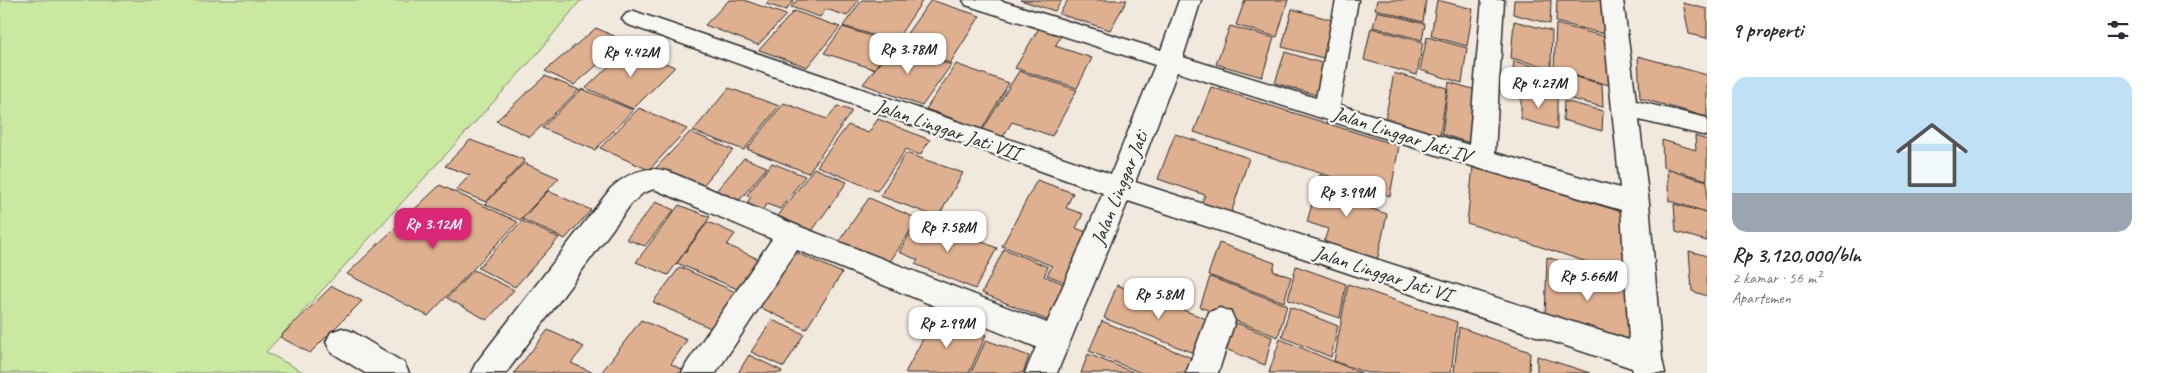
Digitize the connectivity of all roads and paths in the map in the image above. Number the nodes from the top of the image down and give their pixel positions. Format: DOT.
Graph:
graph roads {
  1 [pos="974,0"];
  2 [pos="1190,0"];
  3 [pos="1347,0"];
  4 [pos="1493,0"];
  5 [pos="1612,0"];
  6 [pos="634,19"];
  7 [pos="1170,63"];
  8 [pos="1624,106"];
  9 [pos="1326,110"];
  10 [pos="1707,127"];
  11 [pos="1481,159"];
  12 [pos="1120,188"];
  13 [pos="1635,203"];
  14 [pos="790,235"];
  15 [pos="1220,321"];
  16 [pos="1055,340"];
  17 [pos="342,342"];
  18 [pos="1648,366"];
  19 [pos="393,373"];
  20 [pos="487,373"];
  21 [pos="698,373"];
  22 [pos="1041,373"];
  23 [pos="1202,373"];
  1 -- 7 [label="street, Jalan Linggar Jati IV"];
  2 -- 7 [label="street, Jalan Linggar Jati"];
  3 -- 9 [label="street"];
  4 -- 11 [label="street"];
  5 -- 8 [label="street"];
  6 -- 12 [label="street, Jalan Linggar Jati VII"];
  7 -- 9 [label="street, Jalan Linggar Jati IV"];
  7 -- 12 [label="street, Jalan Linggar Jati"];
  8 -- 10 [label="street"];
  8 -- 13 [label="street"];
  9 -- 11 [label="street, Jalan Linggar Jati IV"];
  11 -- 13 [label="street, Jalan Linggar Jati IV"];
  12 -- 16 [label="street, Jalan Linggar Jati"];
  12 -- 18 [label="street, Jalan Linggar Jati VI"];
  13 -- 18 [label="street"];
  14 -- 16 [label="street"];
  14 -- 20 [label="street"];
  14 -- 21 [label="street"];
  15 -- 23 [label="street"];
  16 -- 22 [label="street, Jalan Linggar Jati"];
  17 -- 19 [label="street"];
}
